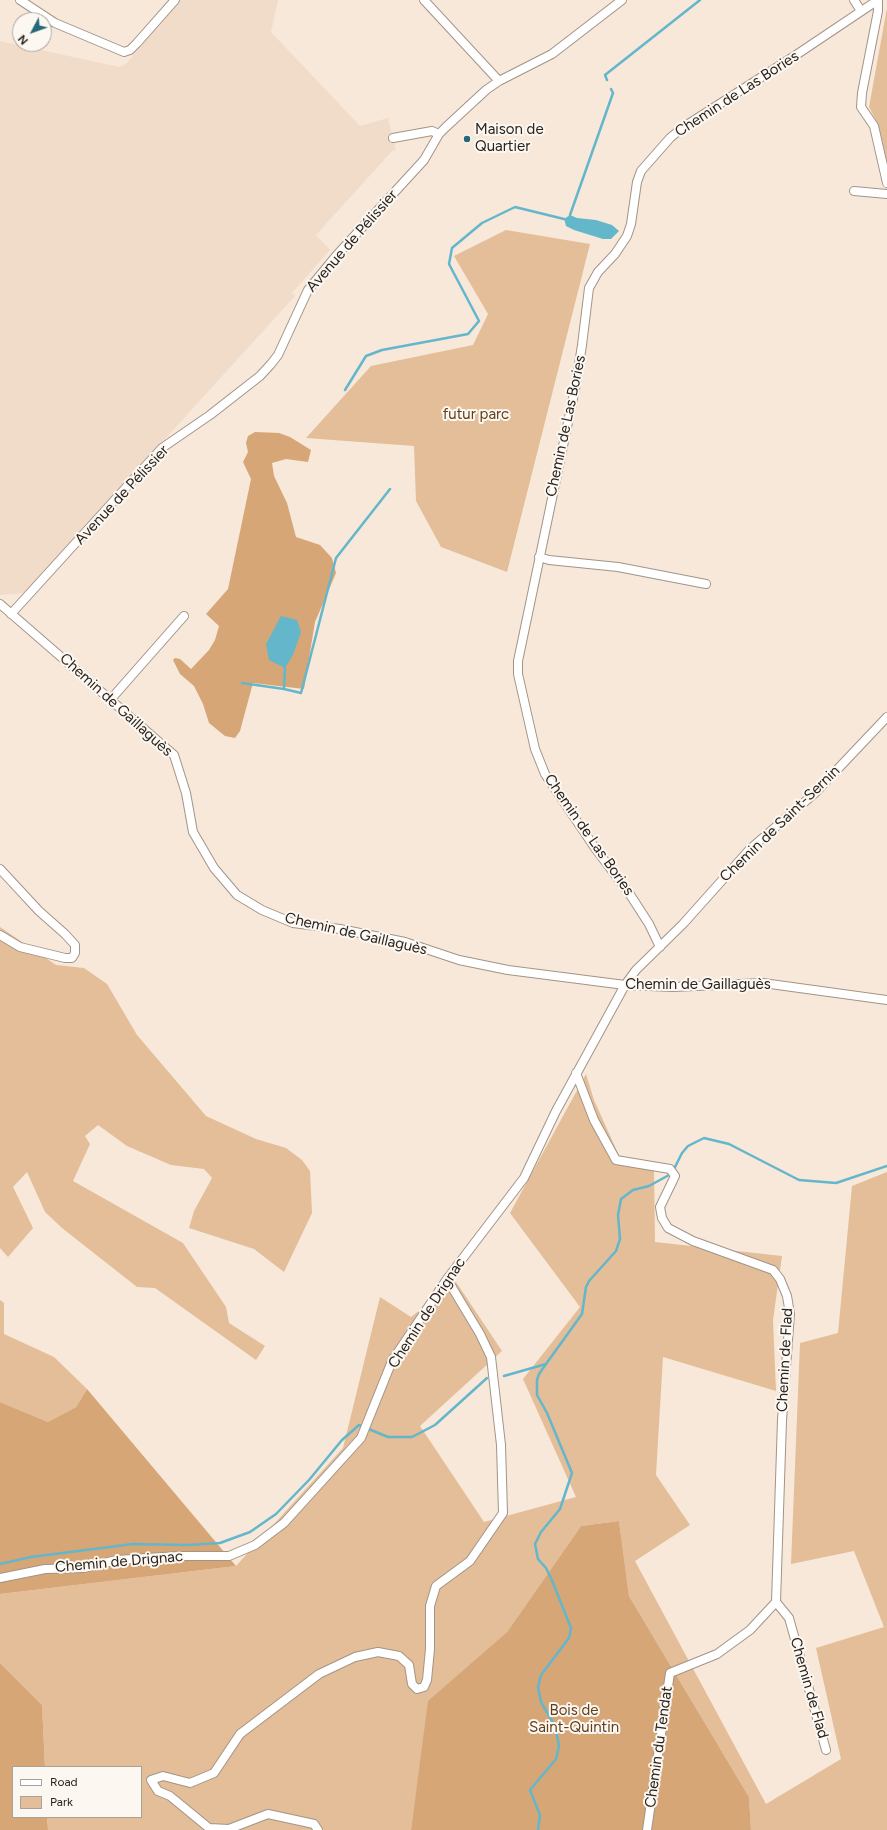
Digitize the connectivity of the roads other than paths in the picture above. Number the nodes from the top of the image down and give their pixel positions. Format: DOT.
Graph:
graph roads {
  1 [pos="20,0"];
  2 [pos="175,0"];
  3 [pos="424,0"];
  4 [pos="622,0"];
  5 [pos="854,0"];
  6 [pos="878,0"];
  7 [pos="861,11"];
  8 [pos="499,81"];
  9 [pos="439,134"];
  10 [pos="393,138"];
  11 [pos="887,183"];
  12 [pos="854,191"];
  13 [pos="887,194"];
  14 [pos="539,557"];
  15 [pos="706,584"];
  16 [pos="0,604"];
  17 [pos="11,614"];
  18 [pos="184,616"];
  19 [pos="111,699"];
  20 [pos="887,717"];
  21 [pos="0,870"];
  22 [pos="0,935"];
  23 [pos="660,947"];
  24 [pos="625,984"];
  25 [pos="887,1000"];
  26 [pos="576,1073"];
  27 [pos="447,1279"];
  28 [pos="0,1578"];
  29 [pos="776,1602"];
  30 [pos="826,1750"];
  31 [pos="318,1830"];
  32 [pos="647,1830"];
  1 -- 2 [label="street"];
  3 -- 8 [label="street"];
  4 -- 8 [label="street, Avenue de Pélissier"];
  5 -- 7 [label="street"];
  6 -- 7 [label="street, Chemin de Las Bories"];
  6 -- 11 [label="street"];
  7 -- 14 [label="street, Chemin de Las Bories"];
  8 -- 9 [label="street, Avenue de Pélissier"];
  9 -- 10 [label="street"];
  9 -- 17 [label="street, Avenue de Pélissier"];
  12 -- 13 [label="street"];
  14 -- 15 [label="street"];
  14 -- 23 [label="street, Chemin de Las Bories"];
  16 -- 17 [label="street, Chemin de Gaillaguès"];
  17 -- 19 [label="street, Chemin de Gaillaguès"];
  18 -- 19 [label="street"];
  19 -- 24 [label="street, Chemin de Gaillaguès"];
  20 -- 23 [label="street, Chemin de Saint-Sernin"];
  21 -- 22 [label="street"];
  23 -- 24 [label="street, Chemin de Saint-Sernin"];
  24 -- 25 [label="street, Chemin de Gaillaguès"];
  24 -- 26 [label="street, Chemin de Drignac"];
  26 -- 27 [label="street, Chemin de Drignac"];
  26 -- 29 [label="street, Chemin de Flad"];
  27 -- 28 [label="street, Chemin de Drignac"];
  27 -- 31 [label="street"];
  29 -- 30 [label="street, Chemin de Flad"];
  29 -- 32 [label="street, Chemin du Tendat"];
}
